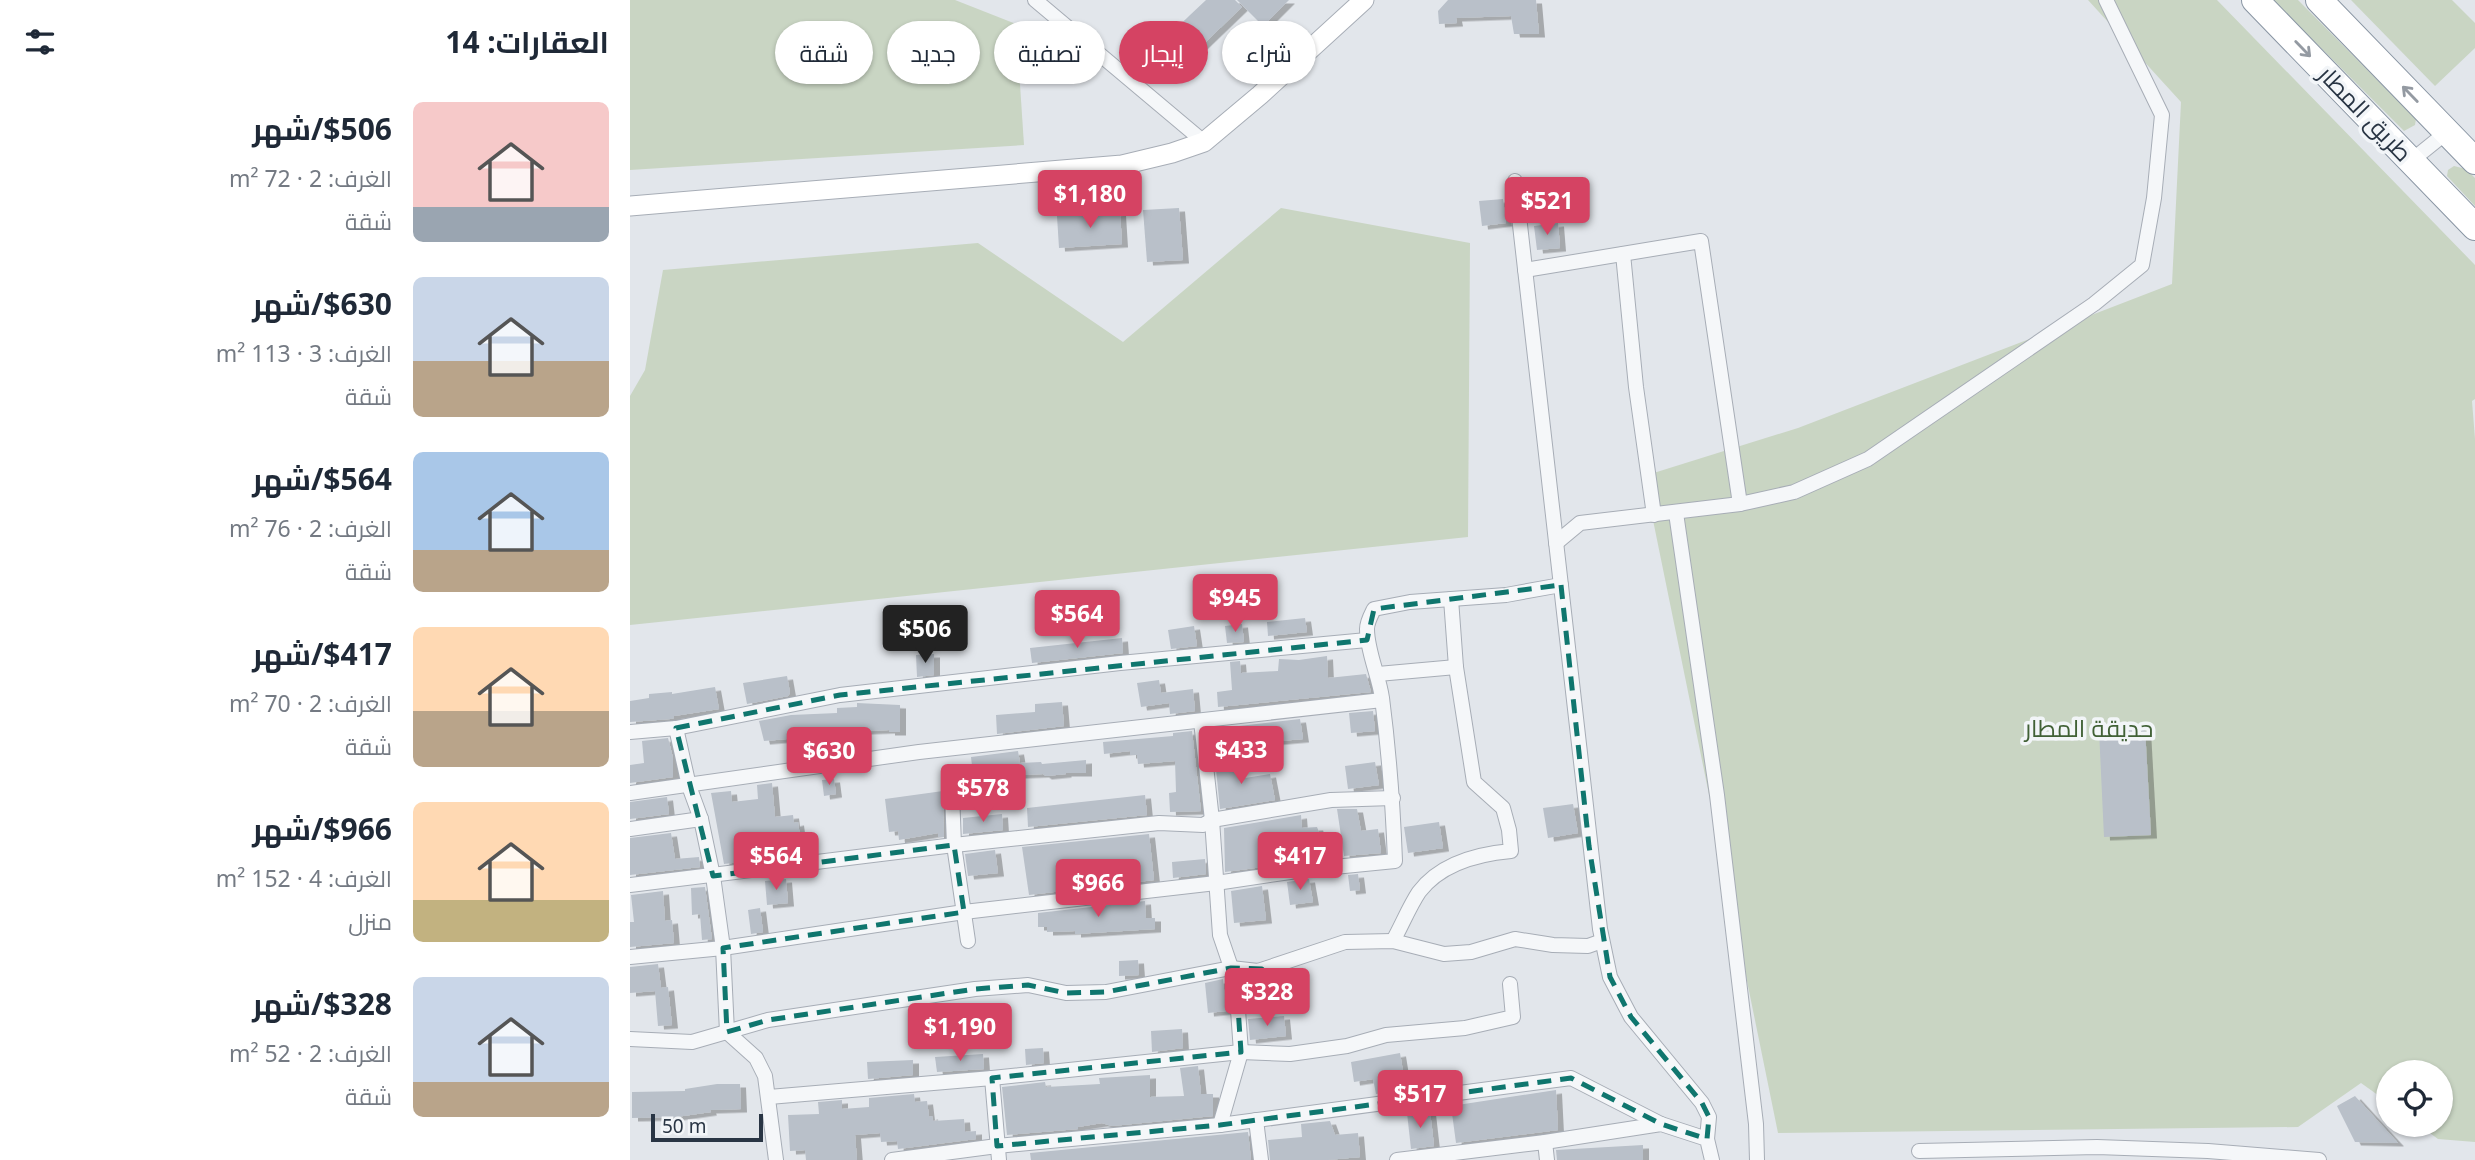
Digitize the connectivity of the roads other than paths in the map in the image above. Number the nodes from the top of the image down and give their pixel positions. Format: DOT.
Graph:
graph roads {
  1 [pos="1035,0"];
  2 [pos="1364,0"];
  3 [pos="2106,0"];
  4 [pos="2255,0"];
  5 [pos="2319,0"];
  6 [pos="2446,132"];
  7 [pos="1204,142"];
  8 [pos="2411,161"];
  9 [pos="2475,161"];
  10 [pos="1515,181"];
  11 [pos="630,206"];
  12 [pos="2475,227"];
  13 [pos="1623,254"];
  14 [pos="1525,270"];
  15 [pos="1740,504"];
  16 [pos="1676,513"];
  17 [pos="1654,514"];
  18 [pos="1556,543"];
  19 [pos="1561,585"];
  20 [pos="1451,599"];
  21 [pos="1367,640"];
  22 [pos="1455,667"];
  23 [pos="1378,674"];
  24 [pos="1382,700"];
  25 [pos="1201,722"];
  26 [pos="676,728"];
  27 [pos="630,732"];
  28 [pos="690,786"];
  29 [pos="630,793"];
  30 [pos="952,793"];
  31 [pos="1393,798"];
  32 [pos="701,819"];
  33 [pos="1212,820"];
  34 [pos="630,829"];
  35 [pos="954,845"];
  36 [pos="713,876"];
  37 [pos="1216,883"];
  38 [pos="630,885"];
  39 [pos="964,912"];
  40 [pos="968,941"];
  41 [pos="1393,941"];
  42 [pos="1602,941"];
  43 [pos="723,948"];
  44 [pos="630,957"];
  45 [pos="1231,968"];
  46 [pos="1258,971"];
  47 [pos="1510,984"];
  48 [pos="1238,1007"];
  49 [pos="727,1031"];
  50 [pos="630,1039"];
  51 [pos="1241,1052"];
  52 [pos="992,1079"];
  53 [pos="769,1097"];
  54 [pos="1256,1121"];
  55 [pos="1661,1124"];
  56 [pos="1220,1125"];
  57 [pos="1707,1139"];
  58 [pos="1545,1142"];
  59 [pos="1919,1151"];
  60 [pos="998,1153"];
  61 [pos="776,1160"];
  62 [pos="892,1160"];
  63 [pos="1261,1160"];
  64 [pos="1397,1160"];
  65 [pos="1547,1160"];
  66 [pos="1712,1160"];
  67 [pos="1757,1160"];
  68 [pos="2319,1160"];
  1 -- 7 [label="street"];
  2 -- 7 [label="main road"];
  3 -- 15 [label="street"];
  4 -- 8 [label="highway, طريق المطار, one-way"];
  6 -- 5 [label="highway, طريق المطار, one-way"];
  6 -- 8 [label="street"];
  6 -- 9 [label="highway, طريق المطار"];
  7 -- 11 [label="main road"];
  8 -- 12 [label="highway, طريق المطار"];
  10 -- 14 [label="street"];
  13 -- 14 [label="street"];
  13 -- 15 [label="street"];
  13 -- 17 [label="street"];
  14 -- 18 [label="street"];
  15 -- 16 [label="street"];
  16 -- 17 [label="street"];
  16 -- 67 [label="street"];
  17 -- 18 [label="street"];
  18 -- 19 [label="street"];
  19 -- 20 [label="street"];
  19 -- 42 [label="street"];
  20 -- 21 [label="street"];
  20 -- 22 [label="street"];
  21 -- 23 [label="street"];
  21 -- 26 [label="street"];
  22 -- 23 [label="street"];
  22 -- 41 [label="street"];
  23 -- 24 [label="street"];
  24 -- 25 [label="street"];
  24 -- 31 [label="street"];
  25 -- 28 [label="street"];
  25 -- 33 [label="street"];
  26 -- 27 [label="street"];
  26 -- 28 [label="street"];
  28 -- 29 [label="street"];
  28 -- 32 [label="street"];
  30 -- 35 [label="street"];
  31 -- 33 [label="street"];
  31 -- 37 [label="street"];
  32 -- 34 [label="street"];
  32 -- 36 [label="street"];
  33 -- 35 [label="street"];
  33 -- 37 [label="street"];
  35 -- 36 [label="street"];
  35 -- 39 [label="street"];
  36 -- 38 [label="street"];
  36 -- 43 [label="street"];
  37 -- 39 [label="street"];
  37 -- 45 [label="street"];
  39 -- 40 [label="street"];
  39 -- 43 [label="street"];
  41 -- 42 [label="street"];
  41 -- 46 [label="street"];
  42 -- 57 [label="street"];
  43 -- 44 [label="street"];
  43 -- 49 [label="street"];
  45 -- 46 [label="street"];
  45 -- 48 [label="street"];
  45 -- 49 [label="street"];
  46 -- 48 [label="street"];
  47 -- 51 [label="street"];
  48 -- 51 [label="street"];
  49 -- 50 [label="street"];
  49 -- 53 [label="street"];
  51 -- 52 [label="street"];
  51 -- 56 [label="street"];
  52 -- 53 [label="street"];
  52 -- 60 [label="street"];
  53 -- 61 [label="street"];
  54 -- 55 [label="street"];
  54 -- 56 [label="street"];
  54 -- 63 [label="street"];
  55 -- 57 [label="street"];
  55 -- 58 [label="street"];
  56 -- 60 [label="street"];
  57 -- 66 [label="street"];
  58 -- 64 [label="street"];
  58 -- 65 [label="street"];
  59 -- 68 [label="street"];
  60 -- 62 [label="street"];
}
